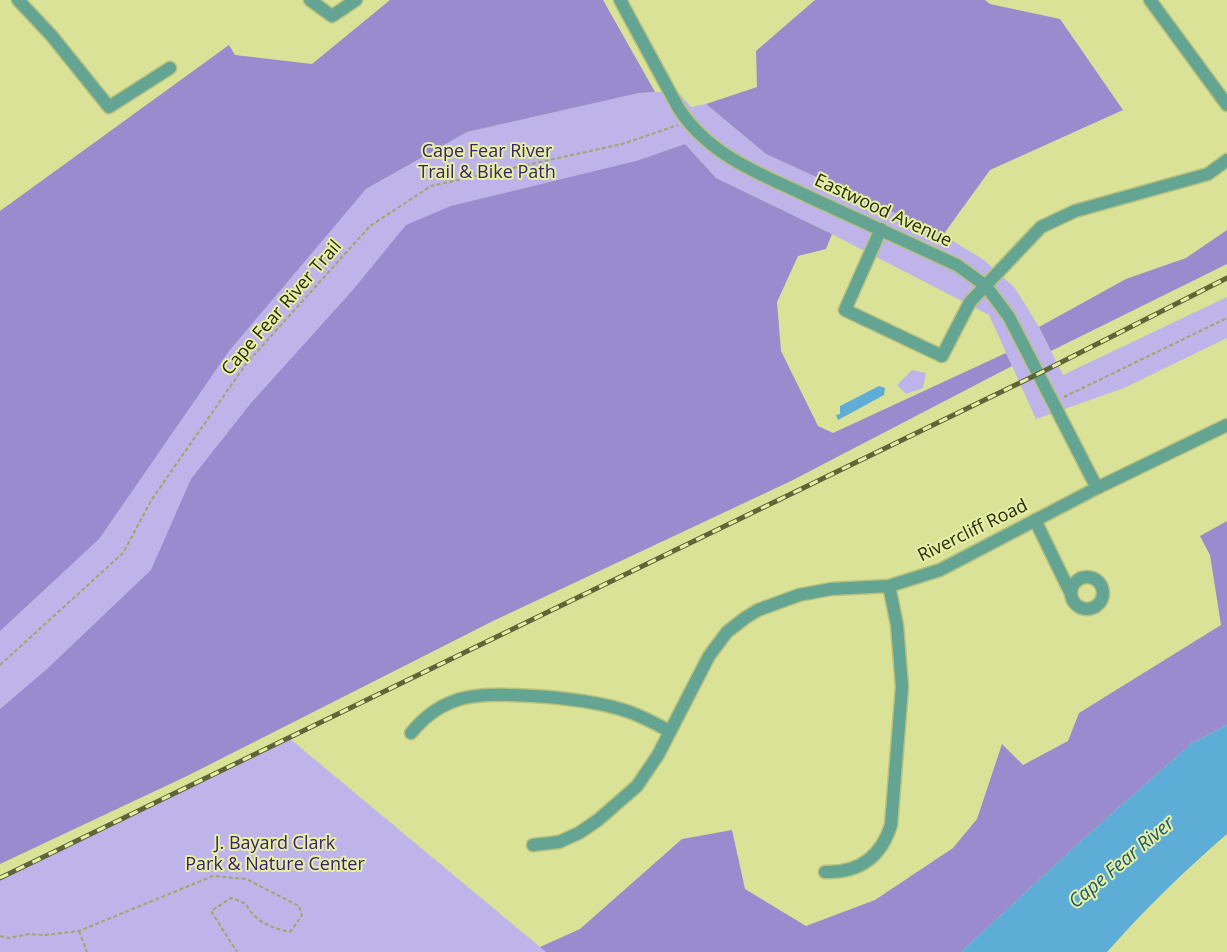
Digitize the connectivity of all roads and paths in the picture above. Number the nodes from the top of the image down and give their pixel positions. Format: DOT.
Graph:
graph roads {
  1 [pos="18,0"];
  2 [pos="310,0"];
  3 [pos="356,0"];
  4 [pos="620,0"];
  5 [pos="1150,0"];
  6 [pos="170,68"];
  7 [pos="1227,105"];
  8 [pos="688,122"];
  9 [pos="1227,160"];
  10 [pos="881,229"];
  11 [pos="986,286"];
  12 [pos="1227,318"];
  13 [pos="1053,403"];
  14 [pos="1227,425"];
  15 [pos="1097,488"];
  16 [pos="1034,520"];
  17 [pos="889,586"];
  18 [pos="1071,594"];
  19 [pos="0,665"];
  20 [pos="669,731"];
  21 [pos="411,733"];
  22 [pos="533,845"];
  23 [pos="825,872"];
  24 [pos="79,931"];
  25 [pos="0,936"];
  26 [pos="87,952"];
  27 [pos="237,952"];
  1 -- 6 [label="street"];
  2 -- 3 [label="street"];
  4 -- 8 [label="street, Eastwood Avenue"];
  5 -- 7 [label="street"];
  8 -- 10 [label="street, Eastwood Avenue"];
  8 -- 19 [label="path, Cape Fear River Trail"];
  9 -- 11 [label="street"];
  10 -- 11 [label="street, Eastwood Avenue"];
  10 -- 11 [label="street"];
  11 -- 13 [label="street, Eastwood Avenue"];
  12 -- 13 [label="path"];
  13 -- 15 [label="street, Eastwood Avenue"];
  14 -- 15 [label="street, Rivercliff Road"];
  15 -- 16 [label="street, Rivercliff Road"];
  16 -- 17 [label="street, Rivercliff Road"];
  16 -- 18 [label="street"];
  17 -- 20 [label="street, Rivercliff Road"];
  17 -- 23 [label="street"];
  20 -- 21 [label="street"];
  20 -- 22 [label="street, Rivercliff Road"];
  24 -- 25 [label="path"];
  24 -- 26 [label="path"];
  24 -- 27 [label="path"];
}
